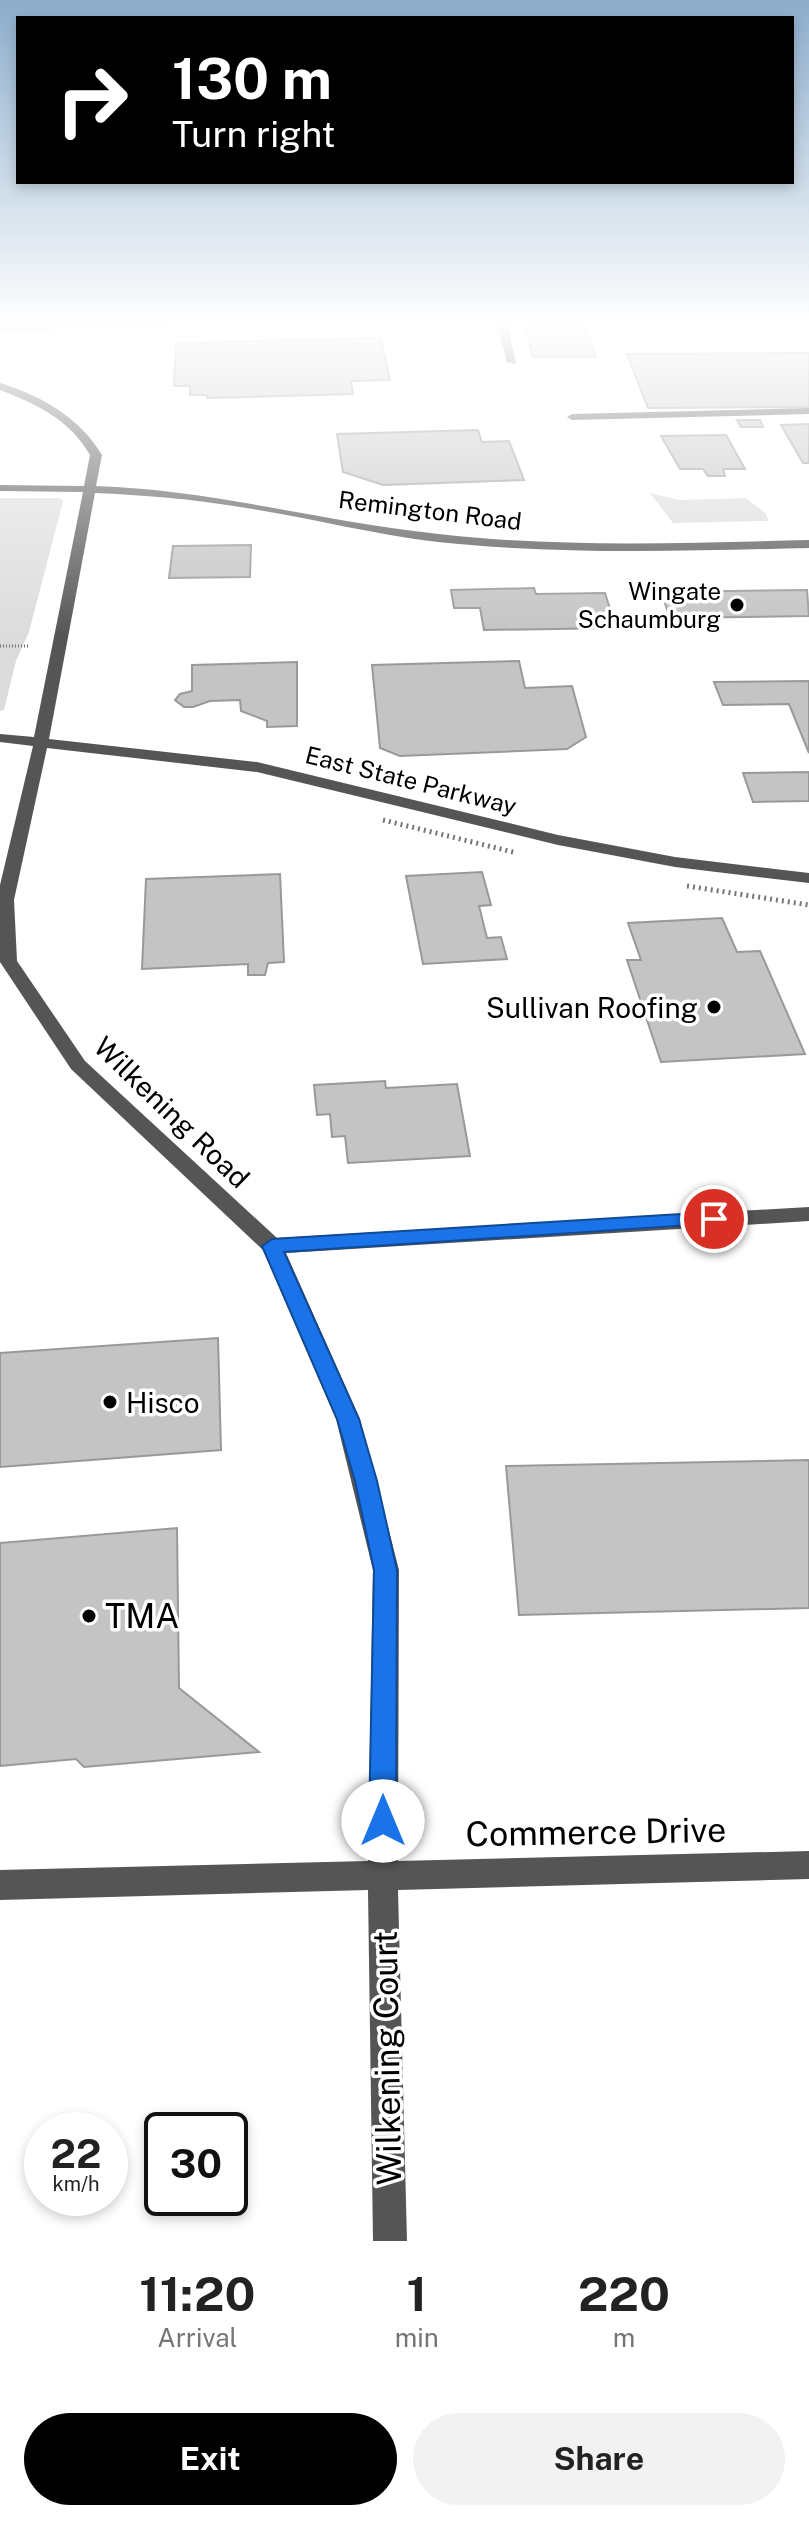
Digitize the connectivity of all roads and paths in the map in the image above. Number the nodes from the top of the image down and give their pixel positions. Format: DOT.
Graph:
graph roads {
  1 [pos="79,428"];
  2 [pos="0,488"];
  3 [pos="90,488"];
  4 [pos="809,544"];
  5 [pos="0,646"];
  6 [pos="29,646"];
  7 [pos="0,738"];
  8 [pos="41,740"];
  9 [pos="375,818"];
  10 [pos="524,854"];
  11 [pos="809,878"];
  12 [pos="679,884"];
  13 [pos="809,905"];
  14 [pos="809,1214"];
  15 [pos="272,1246"];
  16 [pos="809,1865"];
  17 [pos="383,1874"];
  18 [pos="0,1885"];
  19 [pos="390,2241"];
  1 -- 3 [label="street, Wilkening Road"];
  2 -- 3 [label="street, Remington Road"];
  3 -- 4 [label="street, Remington Road"];
  3 -- 8 [label="street, Wilkening Road"];
  5 -- 6 [label="path"];
  7 -- 8 [label="street, East State Parkway"];
  8 -- 11 [label="street, East State Parkway"];
  8 -- 15 [label="street, Wilkening Road"];
  9 -- 10 [label="path"];
  12 -- 13 [label="path"];
  14 -- 15 [label="street"];
  15 -- 17 [label="street, Wilkening Road"];
  16 -- 17 [label="street, Commerce Drive"];
  17 -- 18 [label="street, Commerce Drive"];
  17 -- 19 [label="street, Wilkening Court"];
}
